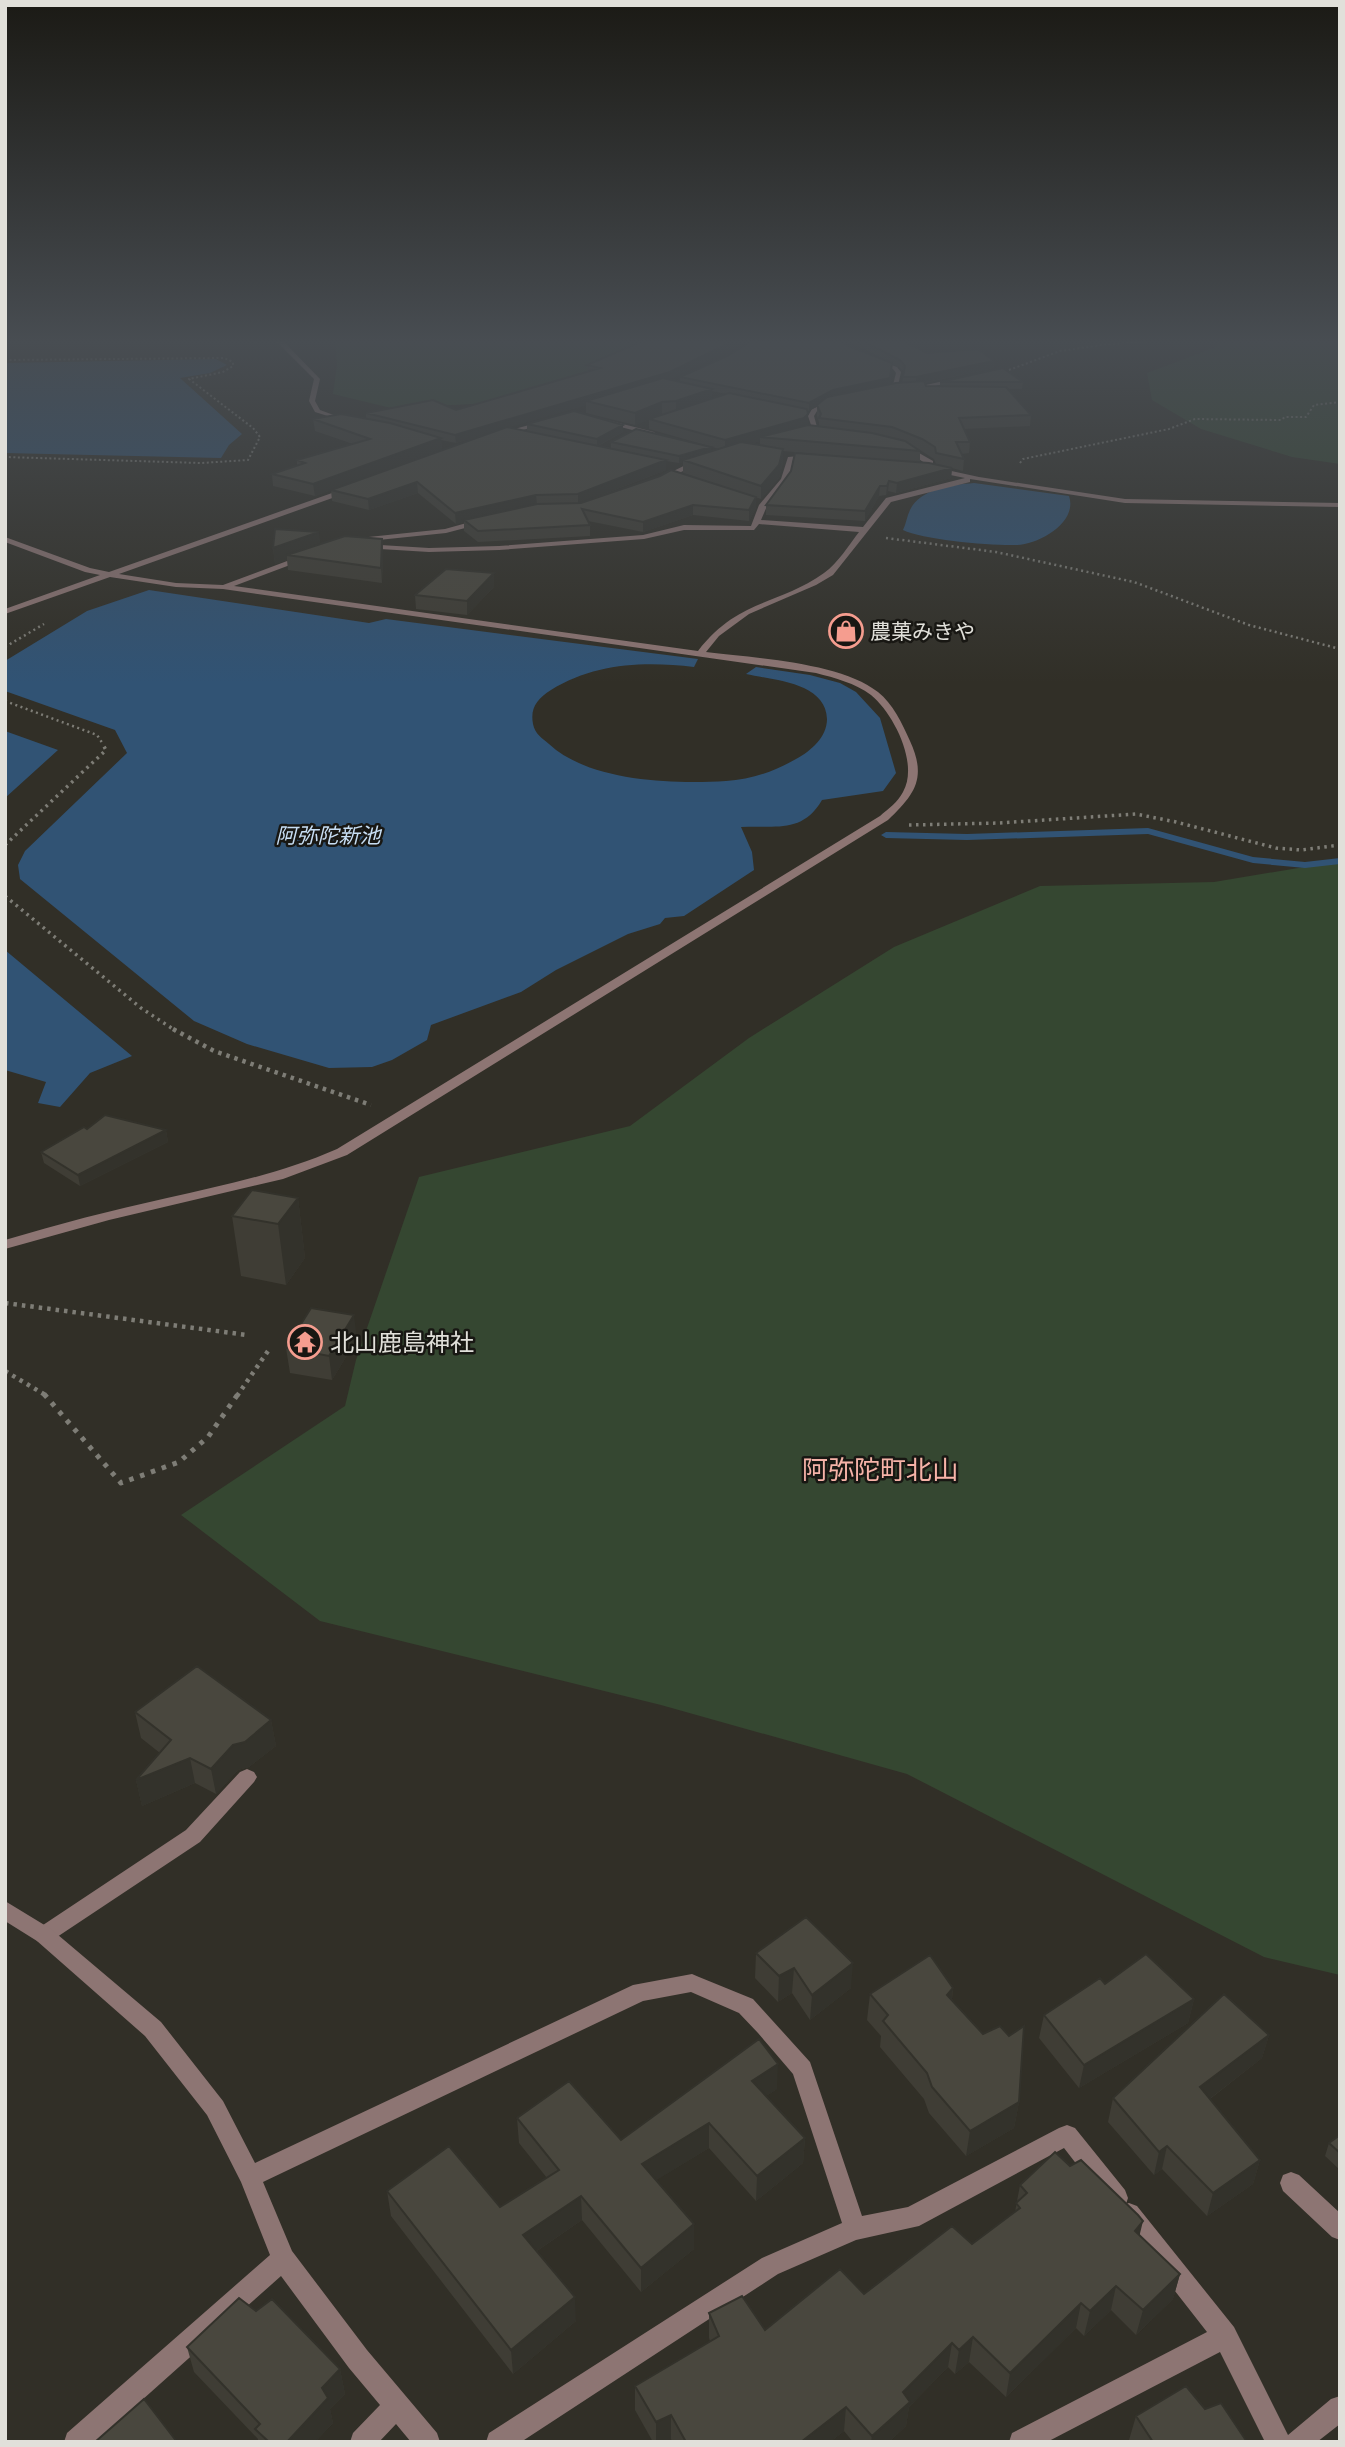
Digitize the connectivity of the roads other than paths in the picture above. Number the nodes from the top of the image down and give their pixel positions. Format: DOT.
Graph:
graph roads {
  1 [pos="919,454"];
  2 [pos="708,457"];
  3 [pos="781,457"];
  4 [pos="790,458"];
  5 [pos="825,458"];
  6 [pos="665,465"];
  7 [pos="916,467"];
  8 [pos="679,468"];
  9 [pos="929,468"];
  10 [pos="670,474"];
  11 [pos="684,478"];
  12 [pos="979,479"];
  13 [pos="644,485"];
  14 [pos="356,486"];
  15 [pos="750,500"];
  16 [pos="763,505"];
  17 [pos="1340,505"];
  18 [pos="490,519"];
  19 [pos="757,522"];
  20 [pos="866,530"];
  21 [pos="5,539"];
  22 [pos="313,554"];
  23 [pos="111,575"];
  24 [pos="223,587"];
  25 [pos="5,612"];
  26 [pos="702,652"];
  27 [pos="5,1245"];
  28 [pos="247,1777"];
  29 [pos="5,1910"];
  30 [pos="44,1936"];
  31 [pos="250,2177"];
  32 [pos="1291,2183"];
  33 [pos="855,2229"];
  34 [pos="1340,2229"];
  35 [pos="283,2259"];
  36 [pos="1226,2336"];
  37 [pos="397,2405"];
  38 [pos="1340,2408"];
  39 [pos="76,2442"];
  40 [pos="362,2442"];
  41 [pos="428,2442"];
  42 [pos="498,2442"];
  43 [pos="1021,2442"];
  44 [pos="1278,2442"];
  45 [pos="1297,2442"];
  1 -- 9 [label="street"];
  2 -- 8 [label="street"];
  3 -- 4 [label="street"];
  4 -- 5 [label="street"];
  4 -- 16 [label="street"];
  6 -- 8 [label="street"];
  7 -- 9 [label="street"];
  8 -- 10 [label="street"];
  9 -- 12 [label="street"];
  10 -- 11 [label="street"];
  10 -- 13 [label="street"];
  12 -- 17 [label="street"];
  12 -- 20 [label="street"];
  14 -- 23 [label="street"];
  15 -- 16 [label="street"];
  16 -- 19 [label="street"];
  18 -- 19 [label="street"];
  19 -- 20 [label="street"];
  20 -- 26 [label="street"];
  21 -- 23 [label="street"];
  22 -- 24 [label="street"];
  23 -- 24 [label="street"];
  23 -- 25 [label="street"];
  24 -- 26 [label="street"];
  26 -- 27 [label="street"];
  28 -- 30 [label="street"];
  29 -- 30 [label="street"];
  30 -- 31 [label="street"];
  31 -- 33 [label="street"];
  31 -- 35 [label="street"];
  32 -- 34 [label="street"];
  33 -- 36 [label="street"];
  33 -- 42 [label="street"];
  35 -- 37 [label="street"];
  35 -- 39 [label="street"];
  36 -- 43 [label="street"];
  36 -- 44 [label="street"];
  37 -- 40 [label="street"];
  37 -- 41 [label="street"];
  38 -- 45 [label="street"];
}
